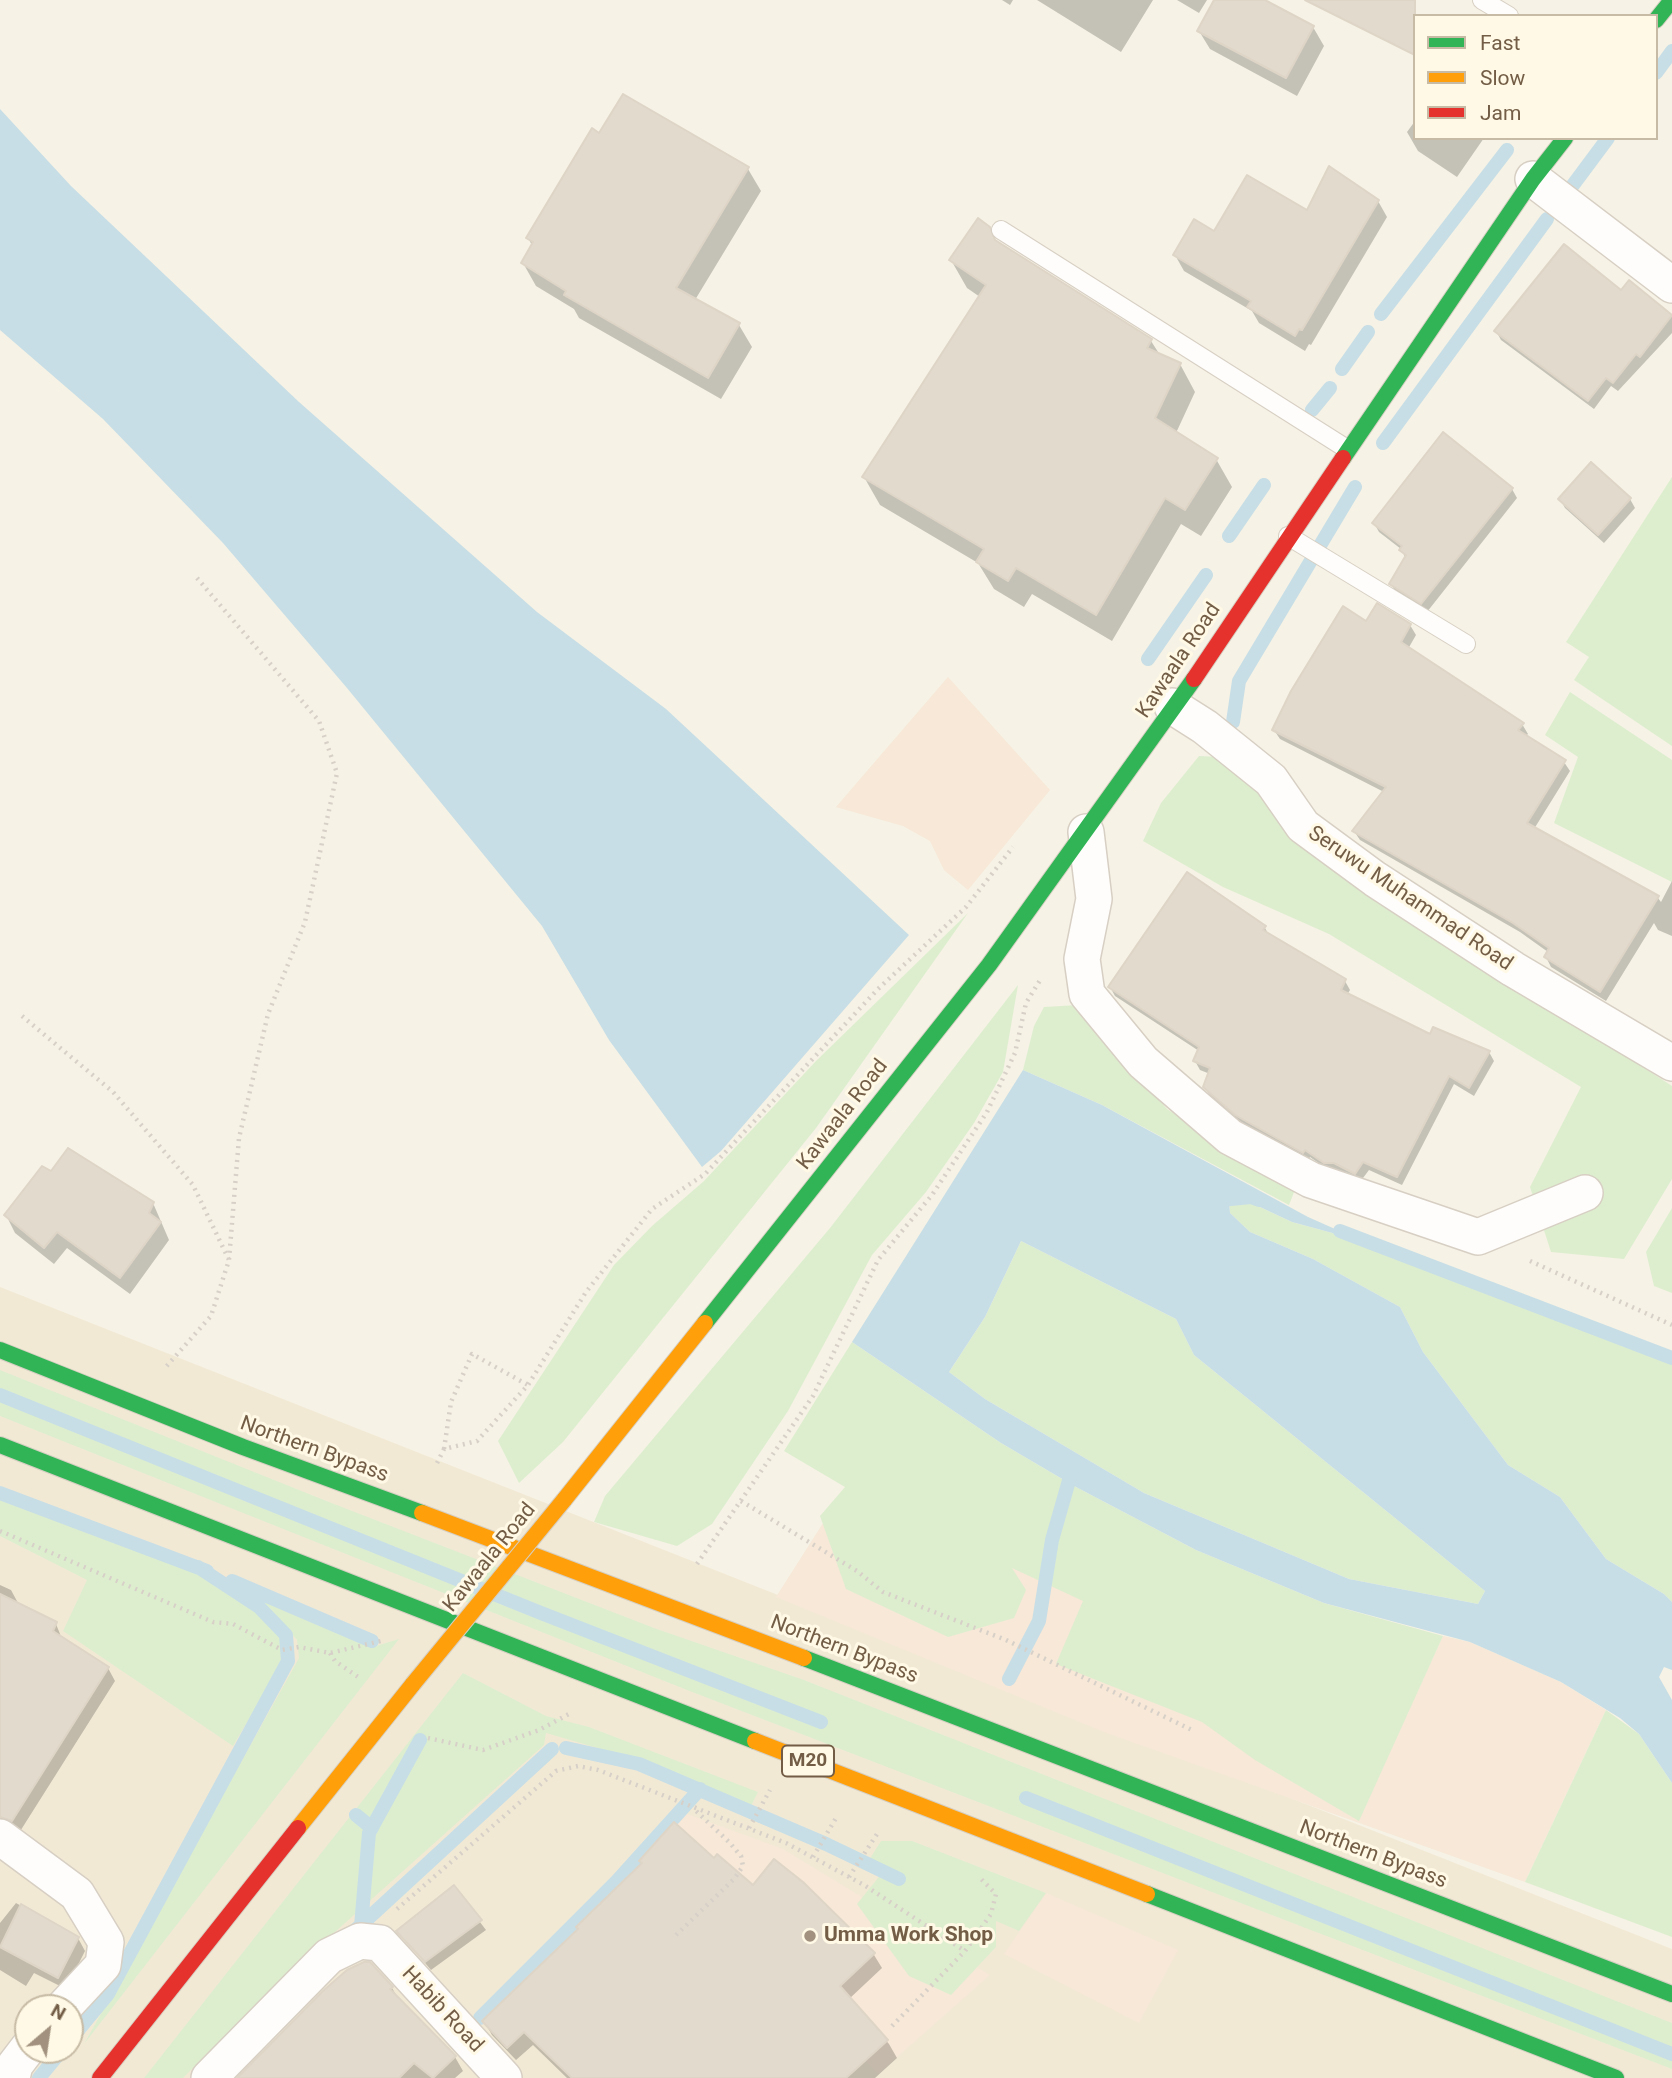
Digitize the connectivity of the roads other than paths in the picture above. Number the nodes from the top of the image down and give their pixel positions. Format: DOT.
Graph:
graph roads {
  1 [pos="1482,0"];
  2 [pos="1672,0"];
  3 [pos="1506,14"];
  4 [pos="1658,18"];
  5 [pos="1563,140"];
  6 [pos="1533,179"];
  7 [pos="1000,230"];
  8 [pos="1672,285"];
  9 [pos="1348,450"];
  10 [pos="1289,536"];
  11 [pos="1466,645"];
  12 [pos="1171,706"];
  13 [pos="1086,832"];
  14 [pos="1672,1063"];
  15 [pos="1585,1193"];
  16 [pos="0,1350"];
  17 [pos="0,1445"];
  18 [pos="0,1837"];
  19 [pos="76,1994"];
  20 [pos="1672,1994"];
  21 [pos="100,2078"];
  22 [pos="209,2078"];
  23 [pos="504,2078"];
  24 [pos="1616,2078"];
  1 -- 3 [label="lane"];
  2 -- 4 [label="main road"];
  5 -- 6 [label="main road, Kawaala Road"];
  6 -- 8 [label="street"];
  6 -- 9 [label="main road, Kawaala Road"];
  7 -- 9 [label="lane"];
  9 -- 10 [label="main road, Kawaala Road"];
  10 -- 11 [label="lane"];
  10 -- 12 [label="main road, Kawaala Road"];
  12 -- 13 [label="main road, Kawaala Road"];
  12 -- 14 [label="street, Seruwu Muhammad Road"];
  13 -- 15 [label="street"];
  13 -- 21 [label="main road, Kawaala Road, bridge"];
  16 -- 20 [label="main road, Northern Bypass"];
  17 -- 24 [label="main road, M20"];
  18 -- 19 [label="street"];
  22 -- 23 [label="street, Habib Road"];
}
